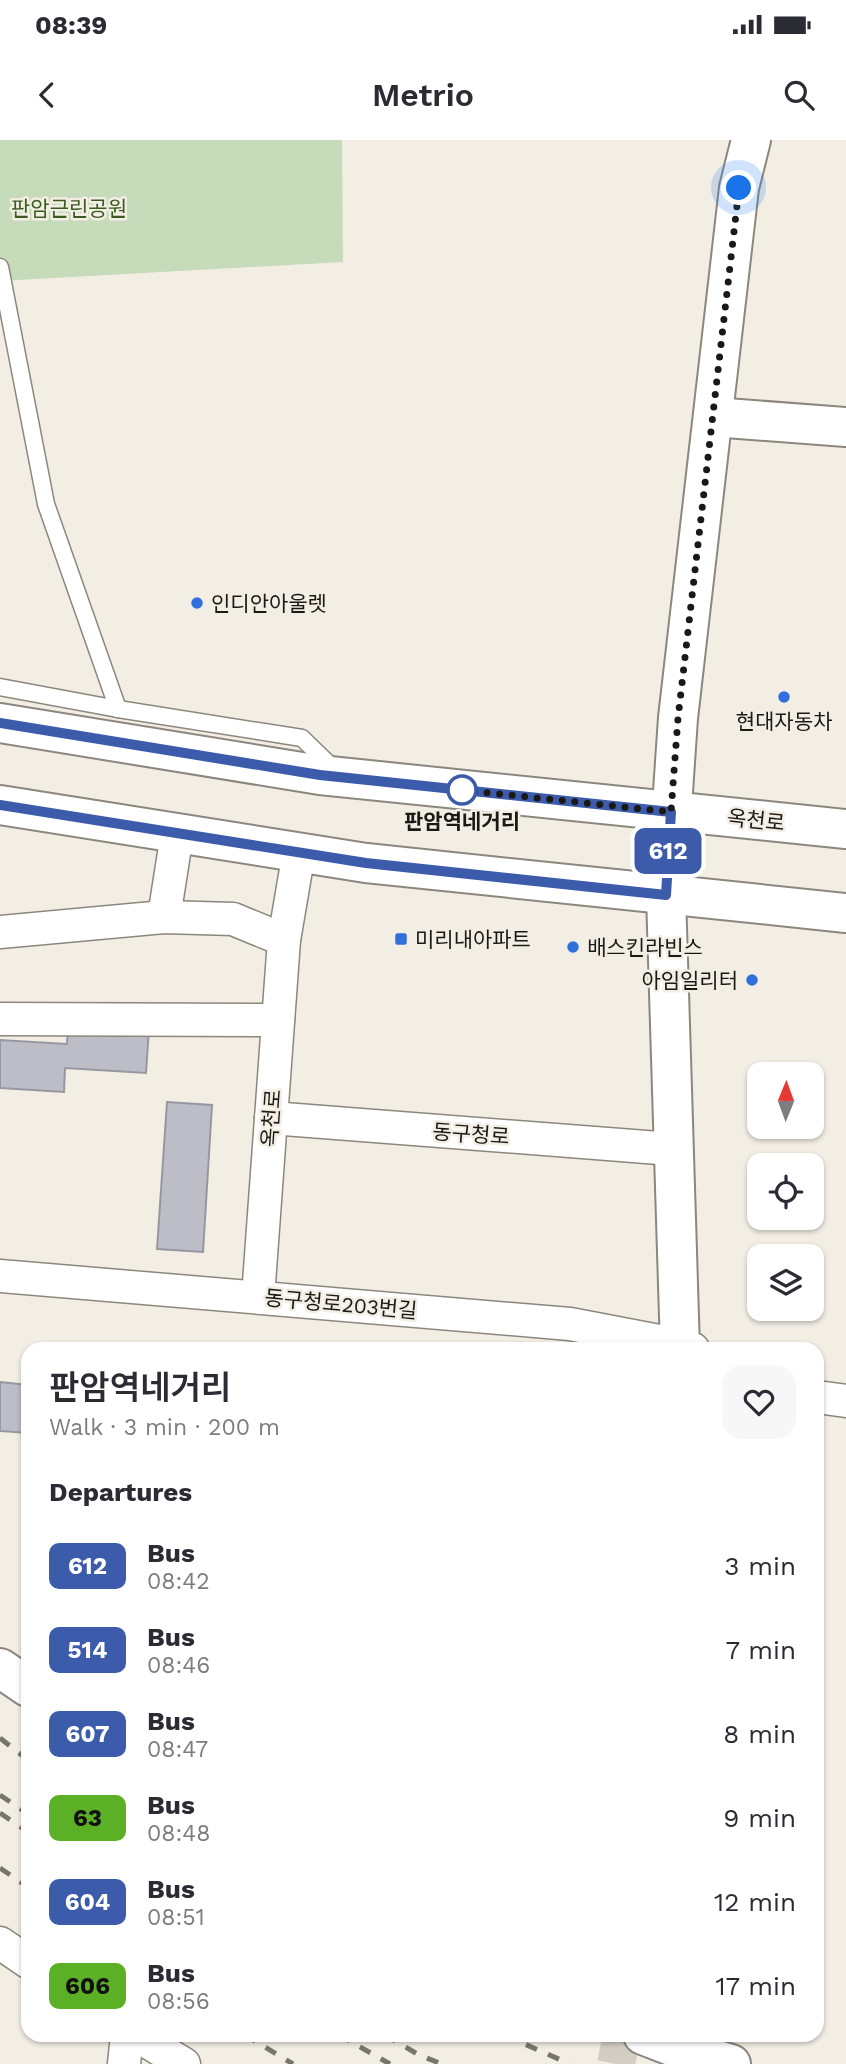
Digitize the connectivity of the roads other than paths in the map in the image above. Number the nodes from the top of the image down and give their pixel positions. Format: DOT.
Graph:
graph roads {
  1 [pos="751,140"];
  2 [pos="0,267"];
  3 [pos="713,417"];
  4 [pos="846,427"];
  5 [pos="0,687"];
  6 [pos="118,709"];
  7 [pos="0,723"];
  8 [pos="343,777"];
  9 [pos="0,805"];
  10 [pos="671,812"];
  11 [pos="846,829"];
  12 [pos="177,834"];
  13 [pos="299,852"];
  14 [pos="666,895"];
  15 [pos="846,913"];
  16 [pos="164,917"];
  17 [pos="0,932"];
  18 [pos="284,940"];
  19 [pos="0,1018"];
  20 [pos="278,1020"];
  21 [pos="271,1118"];
  22 [pos="672,1149"];
  23 [pos="0,1276"];
  24 [pos="258,1297"];
  25 [pos="656,1342"];
  26 [pos="684,1342"];
  27 [pos="824,1397"];
  28 [pos="846,1401"];
  29 [pos="0,1668"];
  30 [pos="21,1682"];
  31 [pos="0,1942"];
  32 [pos="21,1957"];
  33 [pos="126,2042"];
  34 [pos="148,2042"];
  35 [pos="681,2042"];
  36 [pos="124,2064"];
  37 [pos="184,2064"];
  38 [pos="731,2064"];
  1 -- 3 [label="main road"];
  2 -- 6 [label="lane"];
  3 -- 4 [label="main road"];
  3 -- 10 [label="main road"];
  5 -- 6 [label="lane"];
  6 -- 8 [label="lane"];
  7 -- 8 [label="main road, 옥천로"];
  8 -- 10 [label="main road, 옥천로"];
  9 -- 12 [label="main road"];
  10 -- 11 [label="main road, 옥천로"];
  10 -- 14 [label="main road"];
  12 -- 13 [label="main road"];
  12 -- 16 [label="street"];
  13 -- 14 [label="main road"];
  13 -- 18 [label="street, 옥천로"];
  14 -- 15 [label="main road"];
  14 -- 22 [label="main road"];
  16 -- 17 [label="street"];
  16 -- 18 [label="street"];
  18 -- 20 [label="street, 옥천로"];
  19 -- 20 [label="street"];
  20 -- 21 [label="street, 옥천로"];
  21 -- 22 [label="street, 동구청로"];
  21 -- 24 [label="street, 옥천로"];
  22 -- 26 [label="main road"];
  23 -- 24 [label="street, 동구청로203번길"];
  24 -- 25 [label="street, 동구청로203번길"];
  27 -- 28 [label="street"];
  29 -- 30 [label="main road"];
  31 -- 32 [label="street"];
  33 -- 36 [label="street"];
  34 -- 37 [label="street"];
  35 -- 38 [label="main road"];
}
